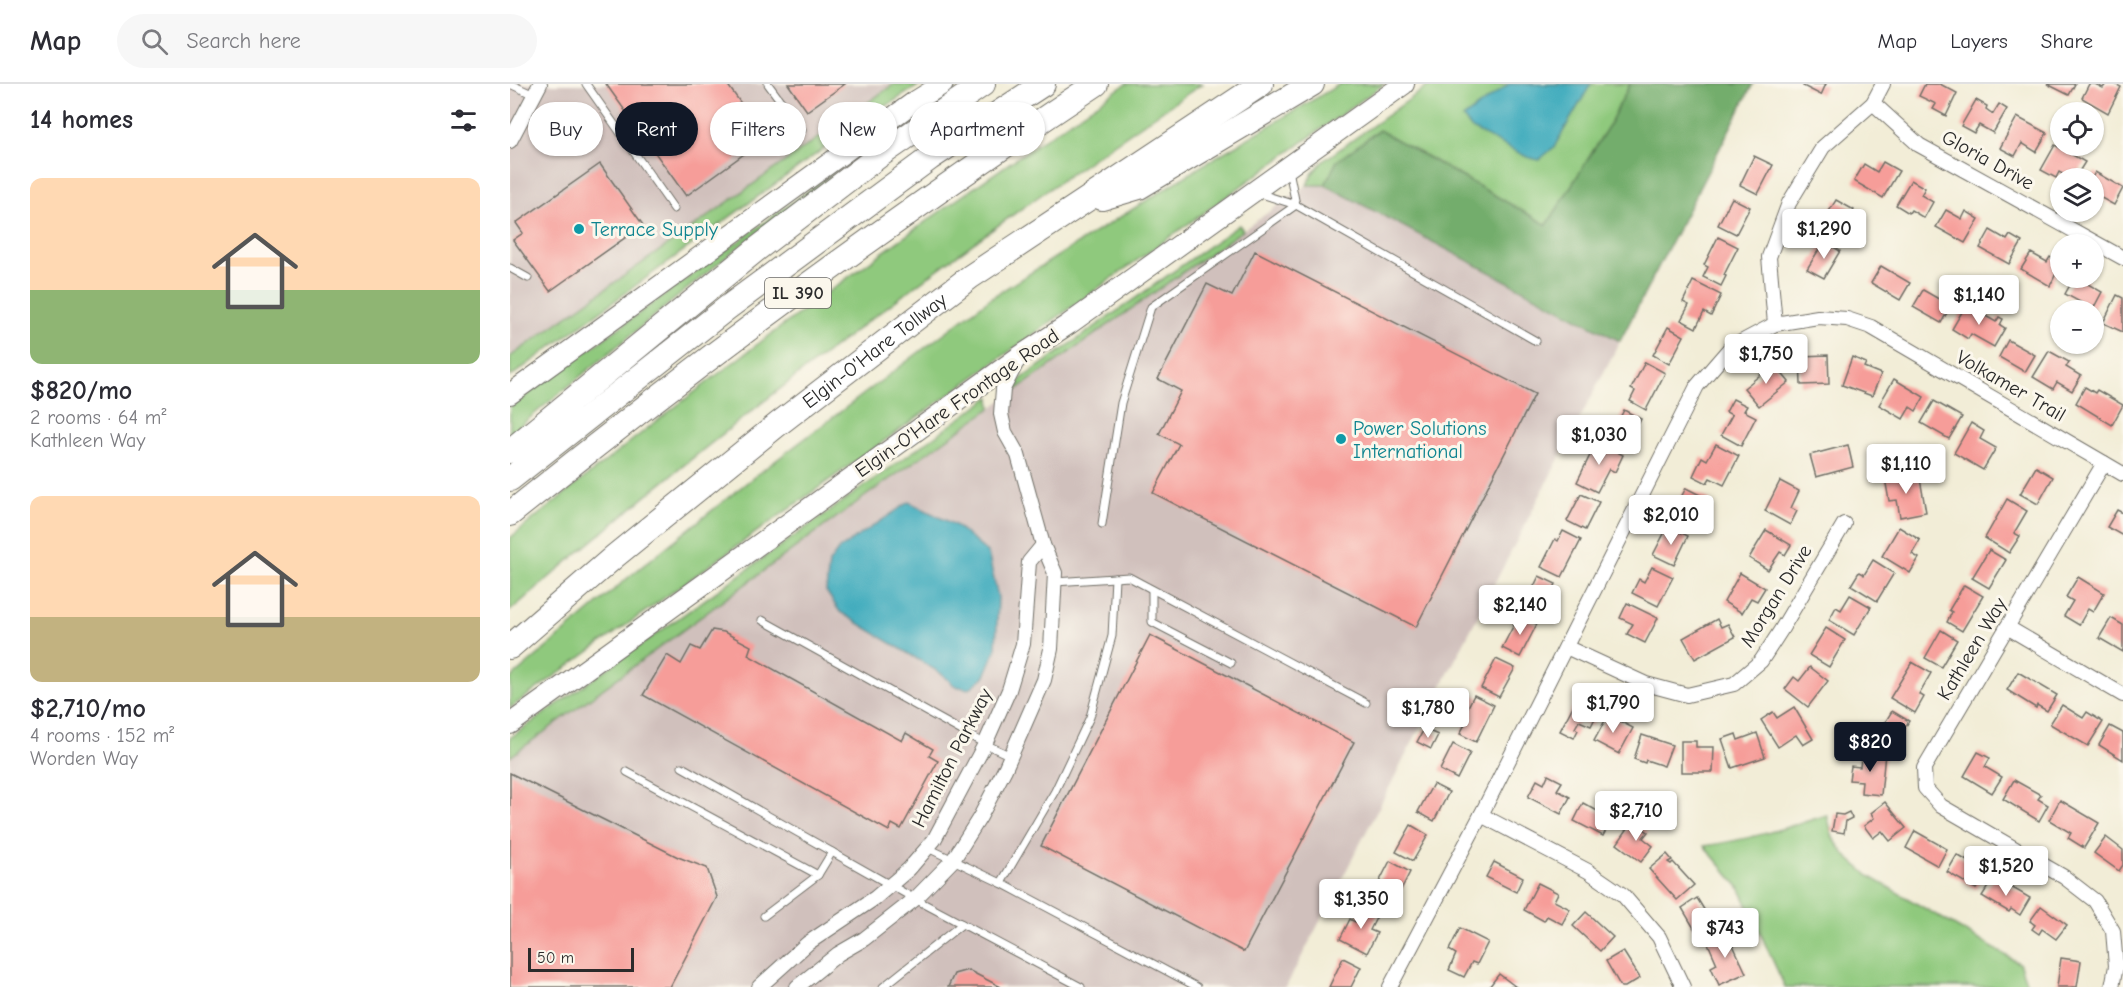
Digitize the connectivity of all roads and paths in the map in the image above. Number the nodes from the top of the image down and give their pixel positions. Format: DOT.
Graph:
graph roads {
  1 [pos="510,84"];
  2 [pos="586,84"];
  3 [pos="768,84"];
  4 [pos="943,84"];
  5 [pos="983,84"];
  6 [pos="1043,84"];
  7 [pos="1096,84"];
  8 [pos="1261,84"];
  9 [pos="1312,84"];
  10 [pos="1404,84"];
  11 [pos="1883,84"];
  12 [pos="537,90"];
  13 [pos="781,102"];
  14 [pos="1873,103"];
  15 [pos="510,141"];
  16 [pos="1289,166"];
  17 [pos="1253,192"];
  18 [pos="1077,206"];
  19 [pos="1296,206"];
  20 [pos="674,208"];
  21 [pos="2123,258"];
  22 [pos="510,268"];
  23 [pos="528,278"];
  24 [pos="1775,324"];
  25 [pos="1536,341"];
  26 [pos="1020,356"];
  27 [pos="510,394"];
  28 [pos="510,451"];
  29 [pos="2104,463"];
  30 [pos="2123,474"];
  31 [pos="510,479"];
  32 [pos="510,514"];
  33 [pos="1102,524"];
  34 [pos="1844,524"];
  35 [pos="1043,545"];
  36 [pos="1115,578"];
  37 [pos="1055,582"];
  38 [pos="1152,590"];
  39 [pos="762,620"];
  40 [pos="2007,627"];
  41 [pos="510,647"];
  42 [pos="1566,647"];
  43 [pos="1231,663"];
  44 [pos="2123,694"];
  45 [pos="1366,703"];
  46 [pos="510,724"];
  47 [pos="985,744"];
  48 [pos="1011,756"];
  49 [pos="682,767"];
  50 [pos="627,772"];
  51 [pos="1481,815"];
  52 [pos="928,848"];
  53 [pos="832,852"];
  54 [pos="953,860"];
  55 [pos="818,875"];
  56 [pos="1002,882"];
  57 [pos="890,885"];
  58 [pos="915,899"];
  59 [pos="764,916"];
  60 [pos="962,924"];
  61 [pos="1394,986"];
  62 [pos="759,987"];
  63 [pos="797,987"];
  64 [pos="883,987"];
  65 [pos="1081,987"];
  66 [pos="1197,987"];
  67 [pos="1683,987"];
  68 [pos="2112,987"];
  1 -- 12 [label="lane"];
  2 -- 20 [label="lane"];
  3 -- 13 [label="lane"];
  4 -- 27 [label="main road"];
  5 -- 28 [label="highway"];
  6 -- 31 [label="highway"];
  7 -- 32 [label="highway, IL 390"];
  8 -- 18 [label="highway, Elgin-O'Hare Tollway"];
  9 -- 18 [label="highway"];
  10 -- 16 [label="main road, Elgin-O'Hare Frontage Road"];
  11 -- 14 [label="street"];
  12 -- 15 [label="street"];
  14 -- 21 [label="street, Gloria Drive"];
  14 -- 24 [label="street"];
  16 -- 17 [label="main road, Elgin-O'Hare Frontage Road"];
  16 -- 19 [label="lane"];
  17 -- 19 [label="lane"];
  17 -- 26 [label="main road, Elgin-O'Hare Frontage Road"];
  18 -- 41 [label="highway, Elgin-O'Hare Tollway"];
  19 -- 25 [label="lane"];
  19 -- 33 [label="lane"];
  22 -- 23 [label="lane"];
  24 -- 29 [label="street, Volkamer Trail"];
  24 -- 42 [label="street, Volkamer Trail"];
  26 -- 35 [label="street"];
  26 -- 46 [label="main road, Elgin-O'Hare Frontage Road"];
  29 -- 30 [label="street, Volkamer Trail"];
  29 -- 40 [label="street, Kathleen Way"];
  34 -- 42 [label="street, Morgan Drive"];
  35 -- 37 [label="street"];
  35 -- 47 [label="street, Hamilton Parkway"];
  36 -- 37 [label="lane"];
  36 -- 38 [label="lane"];
  36 -- 56 [label="lane"];
  37 -- 48 [label="street"];
  38 -- 43 [label="lane"];
  38 -- 45 [label="lane"];
  39 -- 47 [label="lane"];
  40 -- 44 [label="street"];
  40 -- 68 [label="street, Kathleen Way"];
  42 -- 51 [label="street, Volkamer Trail"];
  47 -- 48 [label="lane"];
  47 -- 52 [label="street, Hamilton Parkway"];
  48 -- 54 [label="street"];
  49 -- 53 [label="lane"];
  50 -- 55 [label="lane"];
  51 -- 61 [label="street, Volkamer Trail"];
  51 -- 67 [label="street"];
  52 -- 54 [label="lane"];
  52 -- 57 [label="street, Hamilton Parkway"];
  53 -- 55 [label="lane"];
  53 -- 57 [label="lane"];
  54 -- 56 [label="lane"];
  54 -- 58 [label="street"];
  55 -- 59 [label="lane"];
  56 -- 66 [label="lane"];
  57 -- 58 [label="lane"];
  57 -- 62 [label="street, Hamilton Parkway"];
  58 -- 60 [label="lane"];
  58 -- 63 [label="street"];
  60 -- 64 [label="lane"];
  60 -- 65 [label="lane"];
}
